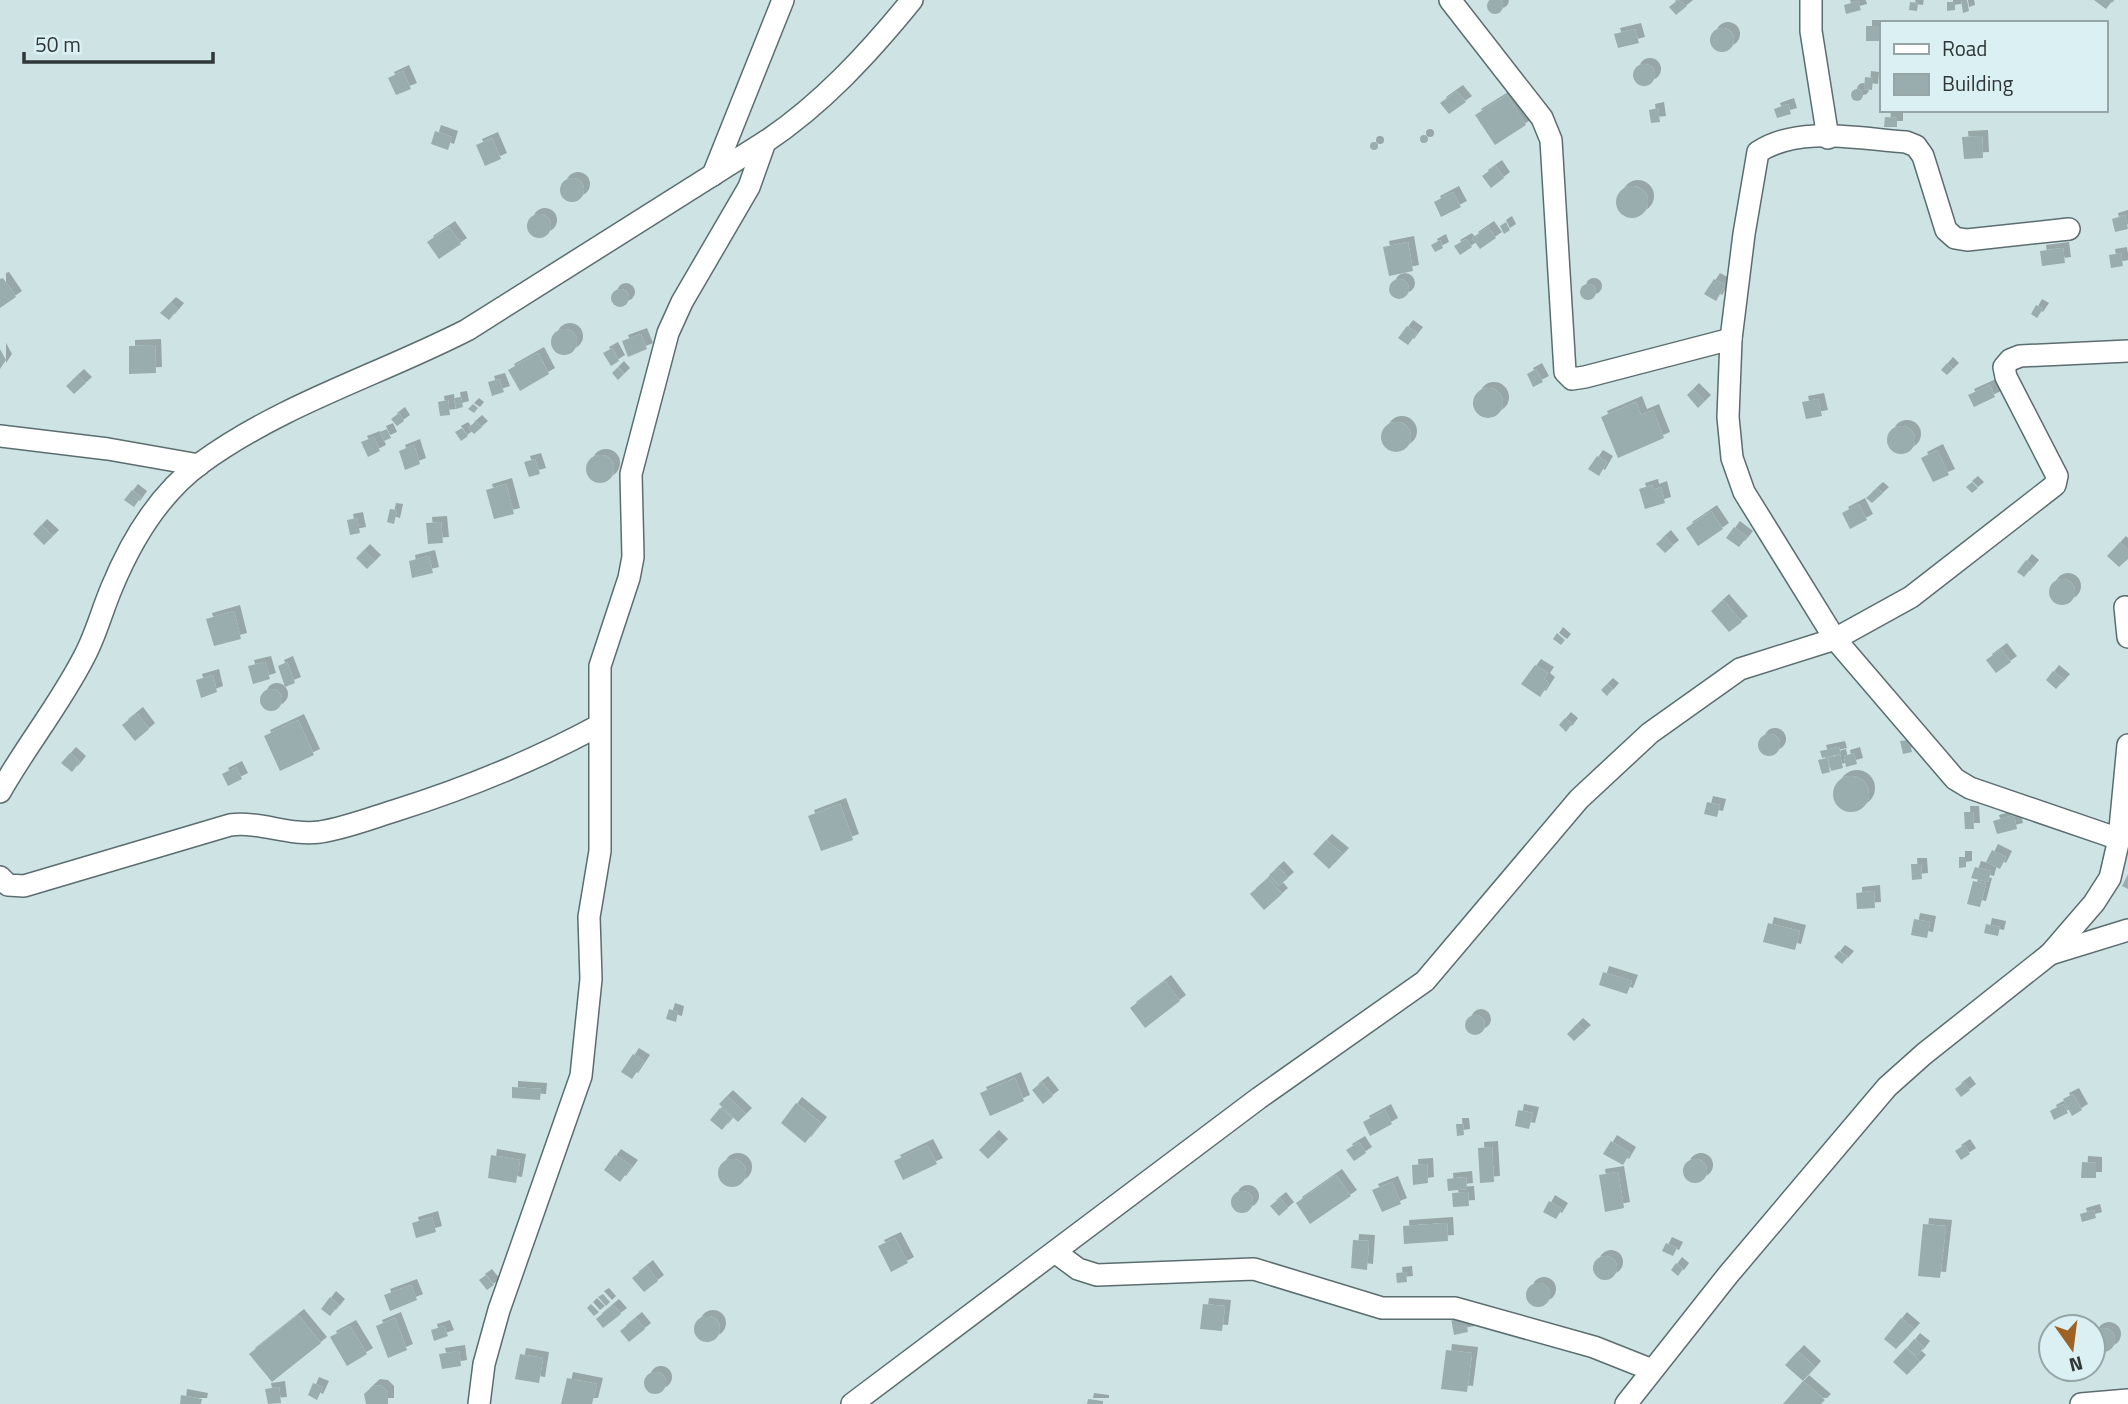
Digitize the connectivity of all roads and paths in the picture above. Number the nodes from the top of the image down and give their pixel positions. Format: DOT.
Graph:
graph roads {
  1 [pos="783,0"];
  2 [pos="912,0"];
  3 [pos="1450,0"];
  4 [pos="1811,0"];
  5 [pos="1829,138"];
  6 [pos="765,142"];
  7 [pos="713,175"];
  8 [pos="2069,229"];
  9 [pos="1731,339"];
  10 [pos="2128,351"];
  11 [pos="0,436"];
  12 [pos="199,465"];
  13 [pos="2125,607"];
  14 [pos="2128,637"];
  15 [pos="1835,639"];
  16 [pos="598,726"];
  17 [pos="2128,745"];
  18 [pos="0,792"];
  19 [pos="2119,839"];
  20 [pos="0,877"];
  21 [pos="2128,930"];
  22 [pos="2050,954"];
  23 [pos="1055,1252"];
  24 [pos="1652,1370"];
  25 [pos="2128,1400"];
  26 [pos="478,1404"];
  27 [pos="852,1404"];
  28 [pos="1626,1404"];
  29 [pos="2081,1404"];
  1 -- 7 [label="street"];
  2 -- 6 [label="street"];
  3 -- 9 [label="street"];
  4 -- 5 [label="street"];
  5 -- 8 [label="street"];
  5 -- 9 [label="street"];
  6 -- 7 [label="street"];
  6 -- 16 [label="street"];
  7 -- 12 [label="street"];
  9 -- 15 [label="street"];
  10 -- 15 [label="street"];
  11 -- 12 [label="street"];
  12 -- 18 [label="street"];
  13 -- 14 [label="street"];
  15 -- 19 [label="street"];
  15 -- 23 [label="street"];
  16 -- 20 [label="street"];
  16 -- 26 [label="street"];
  17 -- 19 [label="street"];
  19 -- 22 [label="street"];
  21 -- 22 [label="street"];
  22 -- 24 [label="street"];
  23 -- 24 [label="street"];
  23 -- 27 [label="street"];
  24 -- 28 [label="street"];
  25 -- 29 [label="street"];
}
